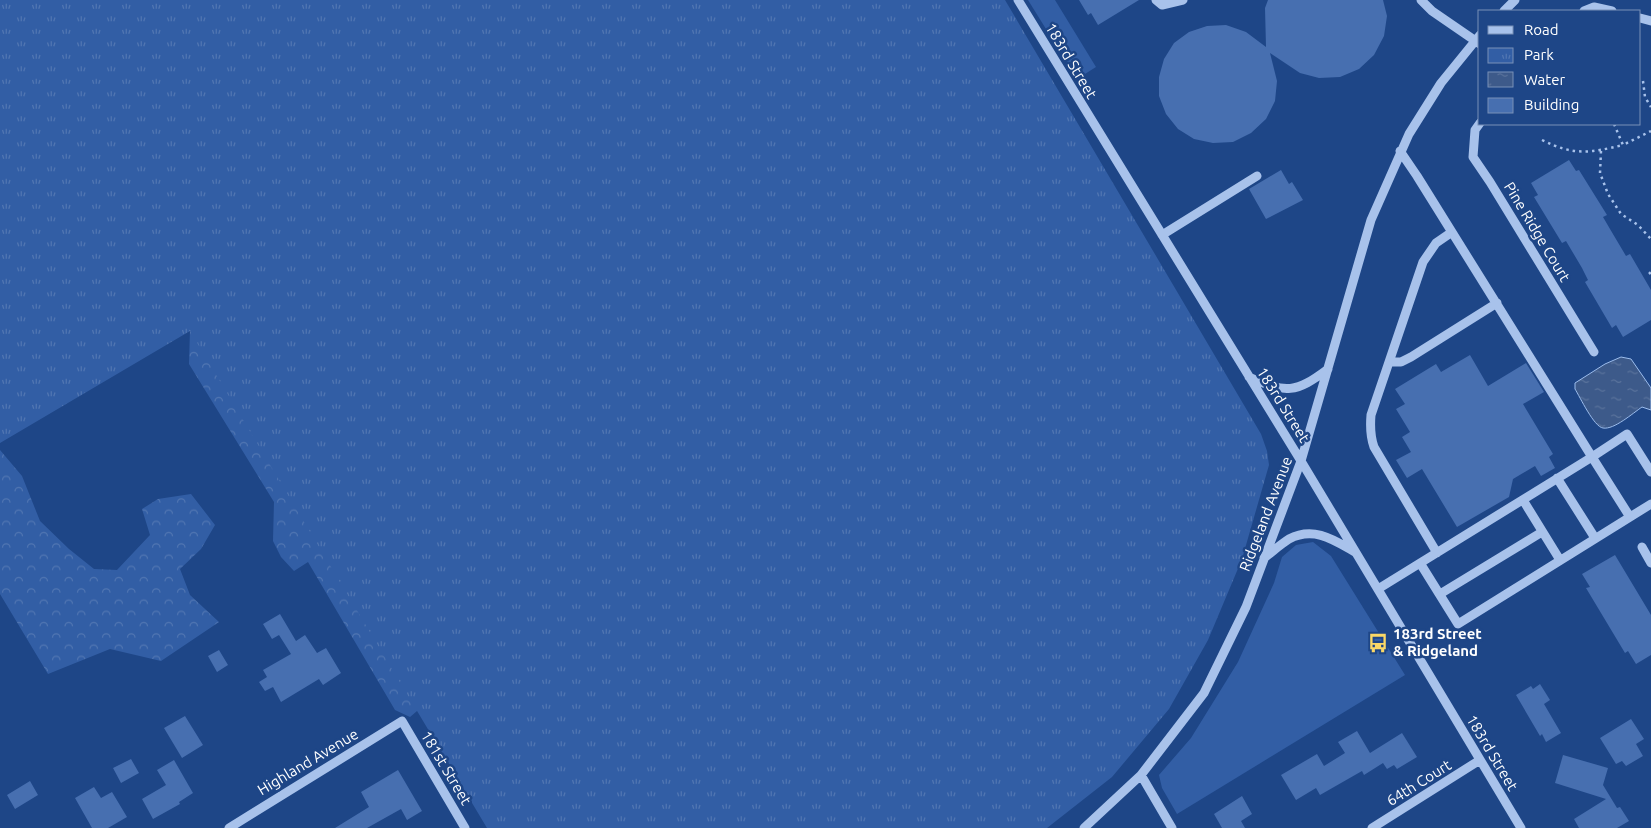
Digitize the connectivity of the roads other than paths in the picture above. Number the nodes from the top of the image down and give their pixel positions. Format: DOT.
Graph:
graph roads {
  1 [pos="1018,0"];
  2 [pos="1156,0"];
  3 [pos="1183,0"];
  4 [pos="1421,0"];
  5 [pos="1515,0"];
  6 [pos="1505,10"];
  7 [pos="1586,10"];
  8 [pos="1608,10"];
  9 [pos="1478,40"];
  10 [pos="1479,125"];
  11 [pos="1400,151"];
  12 [pos="1257,176"];
  13 [pos="1452,232"];
  14 [pos="1162,235"];
  15 [pos="1496,303"];
  16 [pos="1594,352"];
  17 [pos="1389,362"];
  18 [pos="1328,369"];
  19 [pos="1249,376"];
  20 [pos="1592,456"];
  21 [pos="1302,461"];
  22 [pos="1651,472"];
  23 [pos="1557,478"];
  24 [pos="1523,500"];
  25 [pos="1651,504"];
  26 [pos="1630,517"];
  27 [pos="1542,532"];
  28 [pos="1595,538"];
  29 [pos="1642,547"];
  30 [pos="1356,553"];
  31 [pos="1437,553"];
  32 [pos="1264,558"];
  33 [pos="1560,560"];
  34 [pos="1420,563"];
  35 [pos="1651,563"];
  36 [pos="1378,590"];
  37 [pos="1440,594"];
  38 [pos="402,721"];
  39 [pos="1480,760"];
  40 [pos="1141,776"];
  41 [pos="229,828"];
  42 [pos="465,828"];
  43 [pos="1084,828"];
  44 [pos="1172,828"];
  45 [pos="1372,828"];
  46 [pos="1521,828"];
  1 -- 14 [label="street, 183rd Street"];
  2 -- 3 [label="street"];
  4 -- 9 [label="street"];
  5 -- 6 [label="street"];
  7 -- 8 [label="street"];
  9 -- 11 [label="street, Ridgeland Avenue"];
  10 -- 16 [label="street, Pine Ridge Court"];
  11 -- 13 [label="street"];
  11 -- 18 [label="street, Ridgeland Avenue"];
  12 -- 14 [label="street"];
  13 -- 15 [label="street"];
  13 -- 17 [label="street"];
  14 -- 19 [label="street, 183rd Street"];
  15 -- 17 [label="street"];
  15 -- 20 [label="street"];
  17 -- 31 [label="street"];
  18 -- 19 [label="street"];
  18 -- 21 [label="street, Ridgeland Avenue"];
  19 -- 21 [label="street, 183rd Street"];
  20 -- 22 [label="street"];
  20 -- 23 [label="street"];
  20 -- 26 [label="street"];
  21 -- 30 [label="street, 183rd Street"];
  21 -- 32 [label="street, Ridgeland Avenue"];
  23 -- 24 [label="street"];
  23 -- 28 [label="street"];
  24 -- 27 [label="street"];
  24 -- 31 [label="street"];
  25 -- 26 [label="street"];
  26 -- 28 [label="street"];
  27 -- 33 [label="street"];
  27 -- 37 [label="street"];
  28 -- 33 [label="street"];
  29 -- 35 [label="street"];
  30 -- 32 [label="street"];
  30 -- 36 [label="street, 183rd Street"];
  31 -- 34 [label="street"];
  32 -- 40 [label="street, Ridgeland Avenue"];
  33 -- 37 [label="street"];
  34 -- 36 [label="street"];
  34 -- 37 [label="street"];
  36 -- 39 [label="street, 183rd Street"];
  38 -- 41 [label="street, Highland Avenue"];
  38 -- 42 [label="street, 181st Street"];
  39 -- 45 [label="street, 64th Court"];
  39 -- 46 [label="street, 183rd Street"];
  40 -- 43 [label="street, Ridgeland Avenue"];
  40 -- 44 [label="street"];
}
